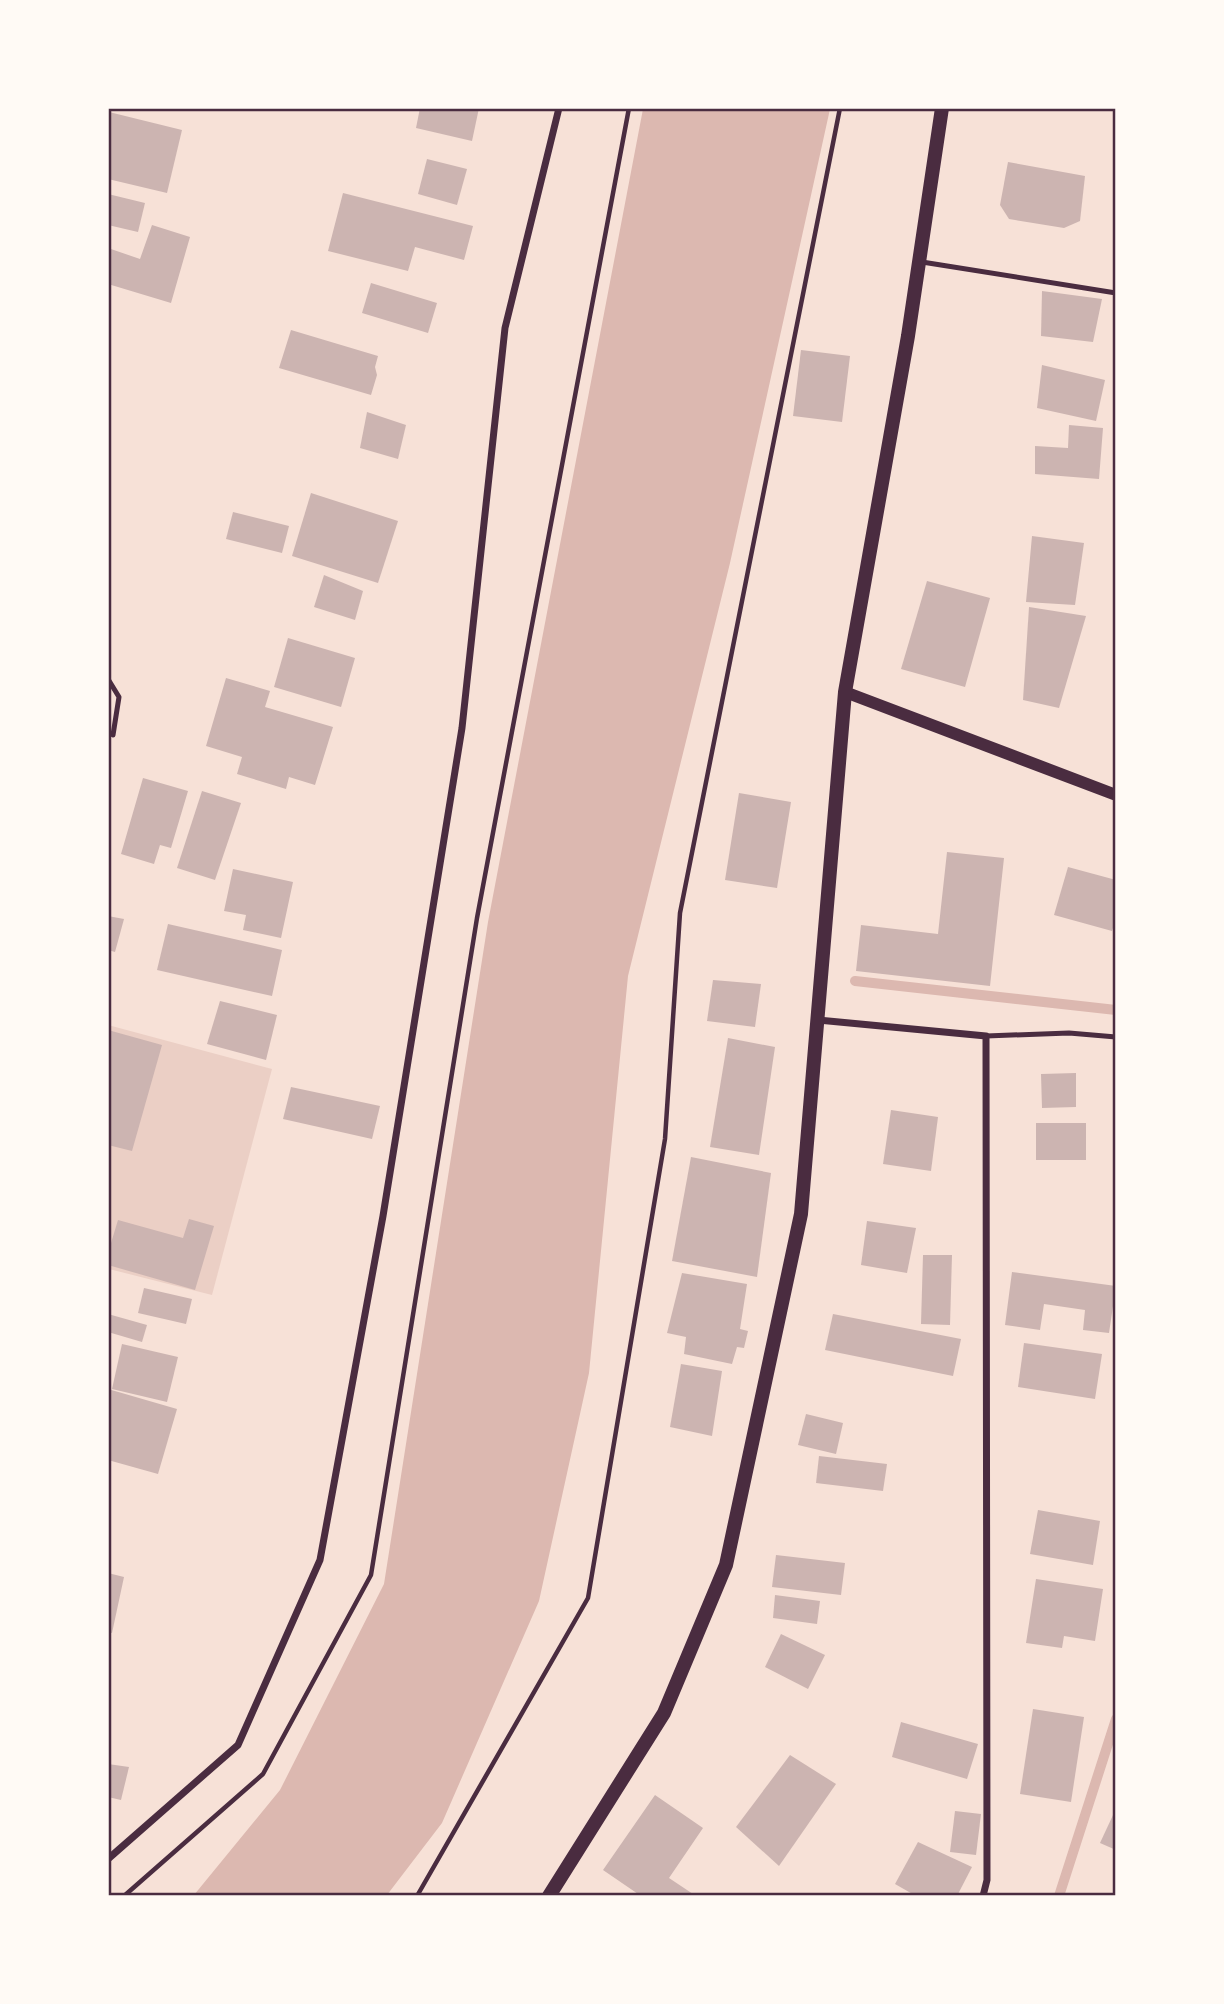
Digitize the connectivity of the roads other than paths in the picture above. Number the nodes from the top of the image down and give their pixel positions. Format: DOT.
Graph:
graph roads {
  1 [pos="559,108"];
  2 [pos="942,108"];
  3 [pos="919,262"];
  4 [pos="1115,293"];
  5 [pos="108,679"];
  6 [pos="845,692"];
  7 [pos="113,735"];
  8 [pos="1115,794"];
  9 [pos="818,1020"];
  10 [pos="986,1036"];
  11 [pos="1115,1037"];
  12 [pos="108,1859"];
  13 [pos="549,1895"];
  14 [pos="983,1895"];
  1 -- 12 [label="street"];
  2 -- 3 [label="main road"];
  3 -- 4 [label="lane"];
  3 -- 6 [label="main road"];
  5 -- 7 [label="lane"];
  6 -- 8 [label="street"];
  6 -- 9 [label="main road"];
  9 -- 10 [label="street"];
  9 -- 13 [label="main road"];
  10 -- 11 [label="lane"];
  10 -- 14 [label="street"];
}
